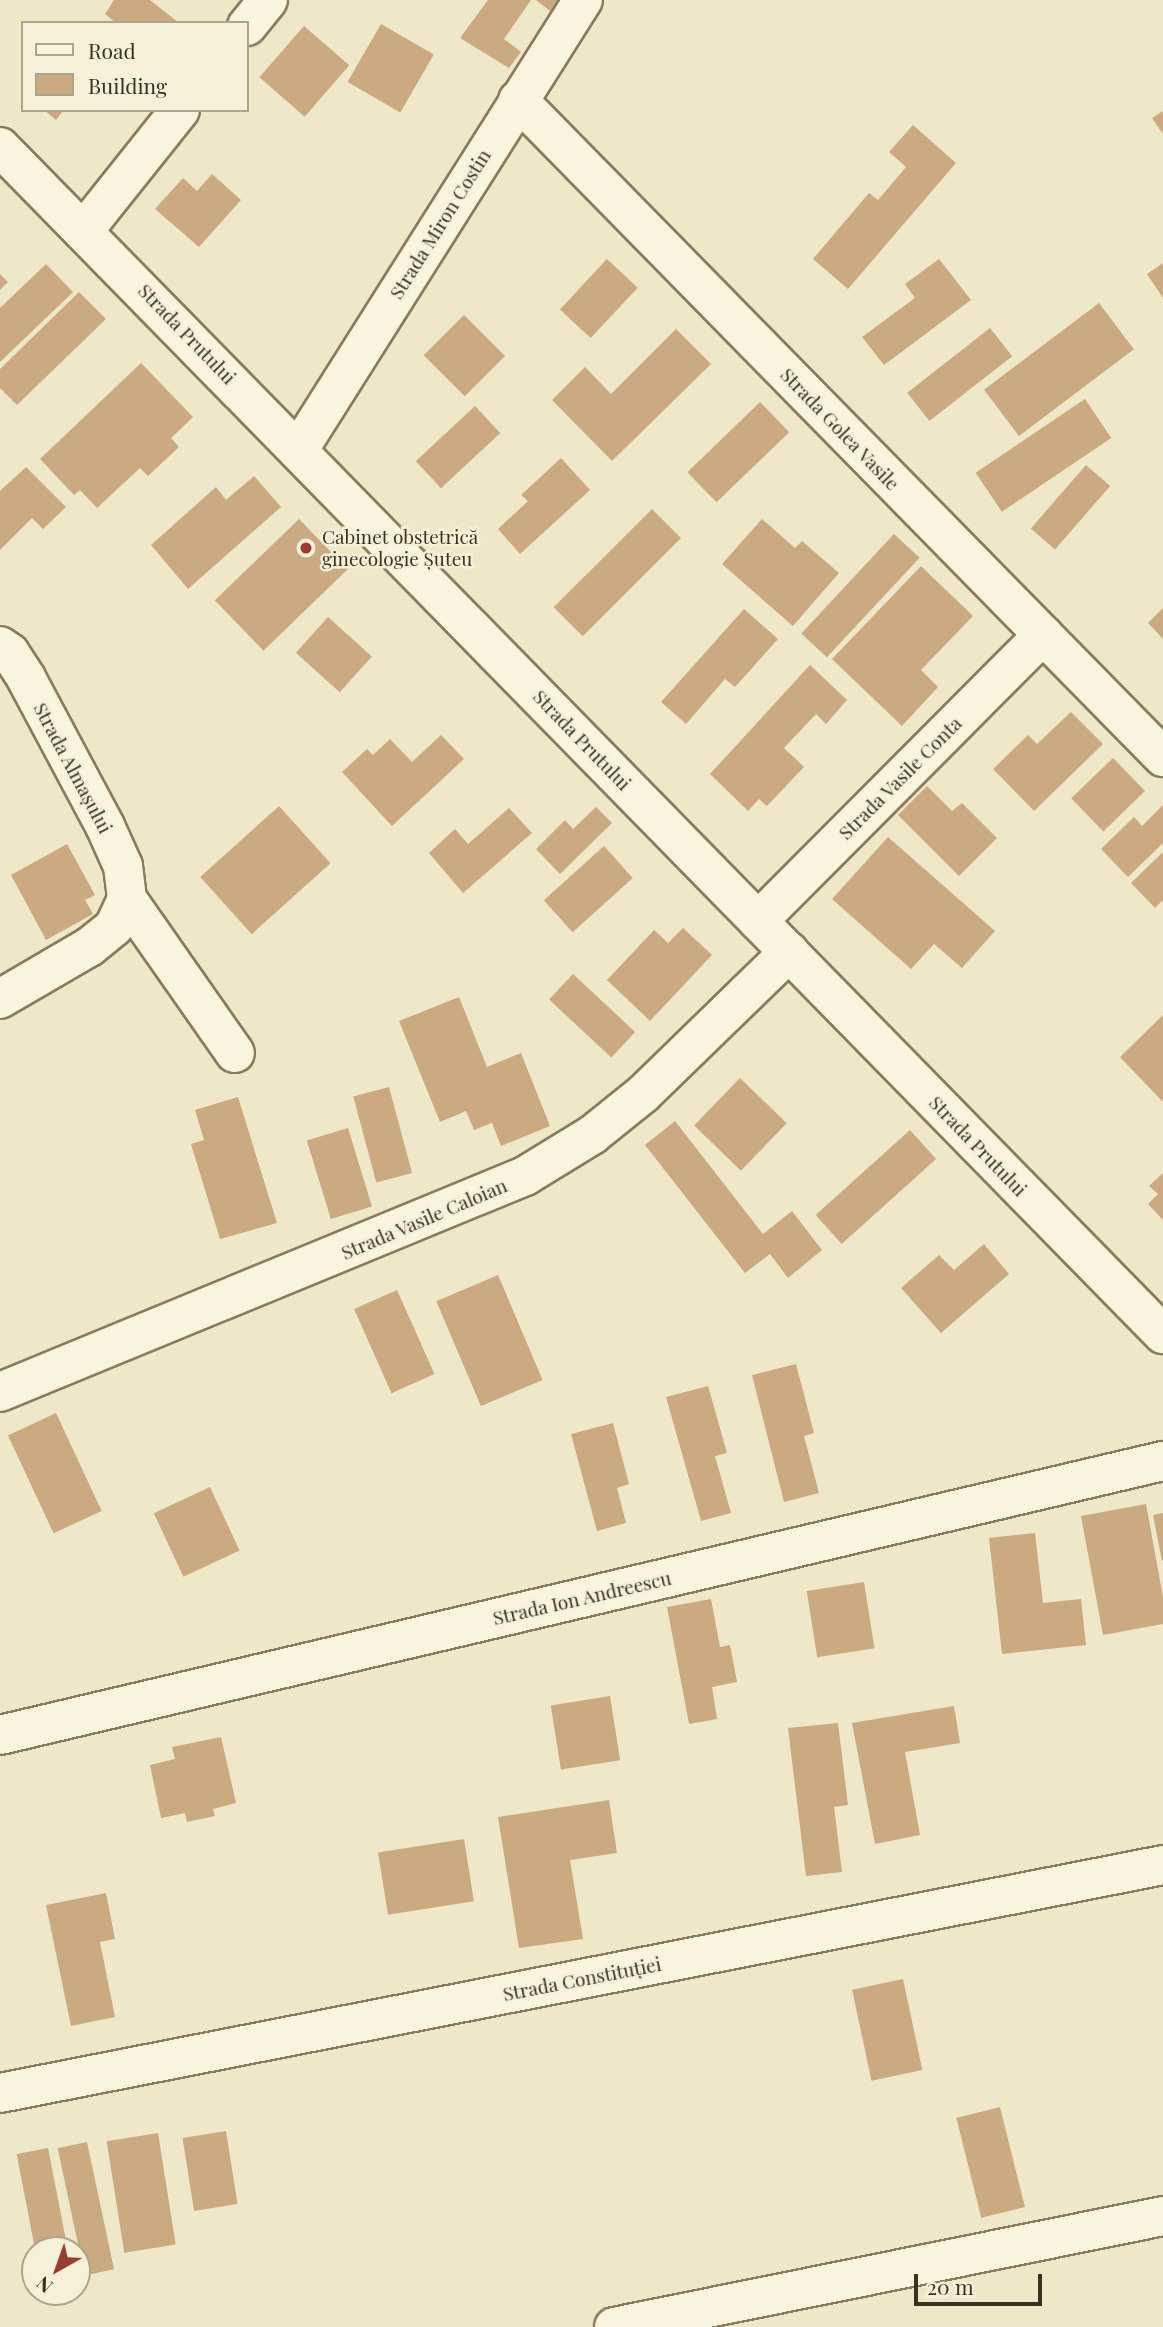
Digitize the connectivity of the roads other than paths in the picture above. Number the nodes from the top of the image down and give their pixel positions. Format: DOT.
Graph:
graph roads {
  1 [pos="268,0"];
  2 [pos="583,0"];
  3 [pos="248,25"];
  4 [pos="518,100"];
  5 [pos="178,112"];
  6 [pos="0,147"];
  7 [pos="85,229"];
  8 [pos="299,449"];
  9 [pos="1043,635"];
  10 [pos="0,646"];
  11 [pos="1163,757"];
  12 [pos="127,899"];
  13 [pos="758,920"];
  14 [pos="789,952"];
  15 [pos="0,999"];
  16 [pos="235,1053"];
  17 [pos="1163,1334"];
  18 [pos="0,1392"];
  19 [pos="1163,1461"];
  20 [pos="0,1735"];
  21 [pos="1163,1865"];
  22 [pos="0,2093"];
  23 [pos="1163,2216"];
  24 [pos="614,2327"];
  1 -- 3 [label="street"];
  2 -- 4 [label="street, Strada Miron Costin"];
  4 -- 8 [label="street, Strada Miron Costin"];
  4 -- 9 [label="street, Strada Golea Vasile"];
  5 -- 7 [label="street"];
  6 -- 7 [label="street, Strada Prutului"];
  7 -- 8 [label="street, Strada Prutului"];
  8 -- 13 [label="street, Strada Prutului"];
  9 -- 11 [label="street, Strada Golea Vasile"];
  9 -- 13 [label="street, Strada Vasile Conta"];
  10 -- 12 [label="street, Strada Almașului"];
  12 -- 15 [label="street"];
  12 -- 16 [label="street, Strada Almașului"];
  13 -- 14 [label="street, Strada Prutului"];
  14 -- 17 [label="street, Strada Prutului"];
  14 -- 18 [label="street, Strada Vasile Caloian"];
  19 -- 20 [label="street, Strada Ion Andreescu"];
  21 -- 22 [label="street, Strada Constituției"];
  23 -- 24 [label="street"];
}
